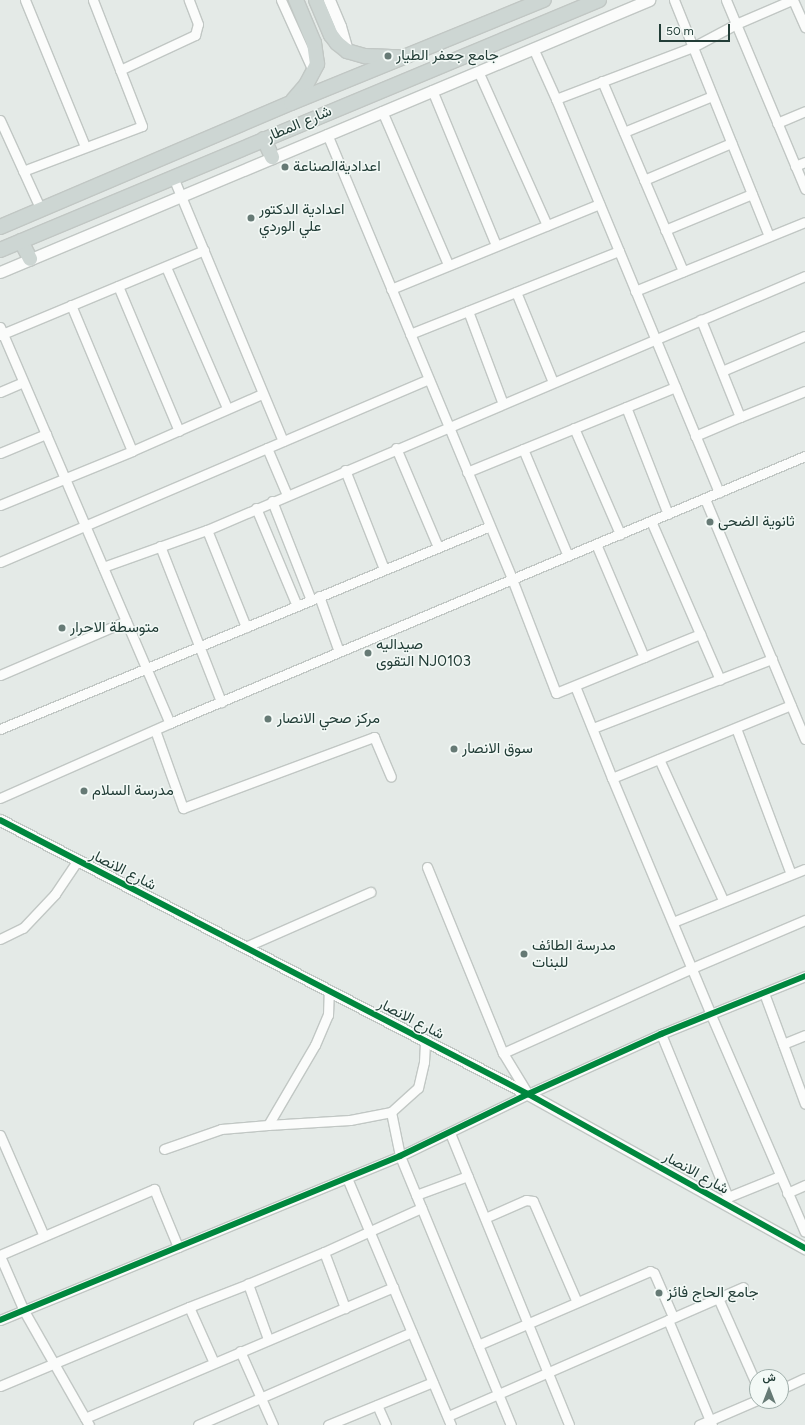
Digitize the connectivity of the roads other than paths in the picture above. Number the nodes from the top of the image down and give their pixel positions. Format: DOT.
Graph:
graph roads {
  1 [pos="25,0"];
  2 [pos="93,0"];
  3 [pos="189,0"];
  4 [pos="281,0"];
  5 [pos="296,0"];
  6 [pos="316,0"];
  7 [pos="329,0"];
  8 [pos="544,0"];
  9 [pos="599,0"];
  10 [pos="649,0"];
  11 [pos="674,0"];
  12 [pos="726,0"];
  13 [pos="793,0"];
  14 [pos="736,24"];
  15 [pos="805,27"];
  16 [pos="693,47"];
  17 [pos="533,48"];
  18 [pos="347,51"];
  19 [pos="404,57"];
  20 [pos="120,70"];
  21 [pos="478,71"];
  22 [pos="314,73"];
  23 [pos="602,81"];
  24 [pos="432,90"];
  25 [pos="712,96"];
  26 [pos="556,98"];
  27 [pos="291,103"];
  28 [pos="382,111"];
  29 [pos="805,111"];
  30 [pos="0,120"];
  31 [pos="777,123"];
  32 [pos="624,132"];
  33 [pos="327,134"];
  34 [pos="264,139"];
  35 [pos="731,143"];
  36 [pos="85,146"];
  37 [pos="272,157"];
  38 [pos="805,162"];
  39 [pos="795,166"];
  40 [pos="23,171"];
  41 [pos="173,177"];
  42 [pos="644,180"];
  43 [pos="106,183"];
  44 [pos="805,189"];
  45 [pos="752,194"];
  46 [pos="180,196"];
  47 [pos="64,200"];
  48 [pos="115,202"];
  49 [pos="599,204"];
  50 [pos="41,210"];
  51 [pos="73,219"];
  52 [pos="805,222"];
  53 [pos="547,225"];
  54 [pos="0,227"];
  55 [pos="665,230"];
  56 [pos="769,236"];
  57 [pos="21,241"];
  58 [pos="496,245"];
  59 [pos="0,250"];
  60 [pos="204,250"];
  61 [pos="619,251"];
  62 [pos="30,259"];
  63 [pos="448,264"];
  64 [pos="166,267"];
  65 [pos="683,271"];
  66 [pos="0,272"];
  67 [pos="805,276"];
  68 [pos="118,286"];
  69 [pos="391,289"];
  70 [pos="635,291"];
  71 [pos="516,292"];
  72 [pos="71,306"];
  73 [pos="468,311"];
  74 [pos="701,320"];
  75 [pos="1,332"];
  76 [pos="410,334"];
  77 [pos="805,336"];
  78 [pos="655,338"];
  79 [pos="722,371"];
  80 [pos="429,379"];
  81 [pos="23,382"];
  82 [pos="553,382"];
  83 [pos="675,387"];
  84 [pos="805,391"];
  85 [pos="0,392"];
  86 [pos="262,394"];
  87 [pos="503,404"];
  88 [pos="626,407"];
  89 [pos="227,408"];
  90 [pos="740,417"];
  91 [pos="448,427"];
  92 [pos="574,428"];
  93 [pos="179,431"];
  94 [pos="46,434"];
  95 [pos="695,436"];
  96 [pos="283,441"];
  97 [pos="267,448"];
  98 [pos="396,448"];
  99 [pos="523,449"];
  100 [pos="132,451"];
  101 [pos="0,453"];
  102 [pos="805,456"];
  103 [pos="345,470"];
  104 [pos="467,472"];
  105 [pos="64,478"];
  106 [pos="719,493"];
  107 [pos="287,495"];
  108 [pos="705,499"];
  109 [pos="272,502"];
  110 [pos="0,505"];
  111 [pos="256,508"];
  112 [pos="668,514"];
  113 [pos="652,521"];
  114 [pos="85,525"];
  115 [pos="490,526"];
  116 [pos="207,530"];
  117 [pos="620,534"];
  118 [pos="596,544"];
  119 [pos="160,546"];
  120 [pos="438,547"];
  121 [pos="568,556"];
  122 [pos="0,562"];
  123 [pos="103,567"];
  124 [pos="384,569"];
  125 [pos="512,580"];
  126 [pos="315,598"];
  127 [pos="297,606"];
  128 [pos="126,621"];
  129 [pos="246,627"];
  130 [pos="700,634"];
  131 [pos="200,645"];
  132 [pos="339,652"];
  133 [pos="644,657"];
  134 [pos="772,659"];
  135 [pos="147,668"];
  136 [pos="0,675"];
  137 [pos="720,680"];
  138 [pos="575,686"];
  139 [pos="221,702"];
  140 [pos="791,705"];
  141 [pos="170,723"];
  142 [pos="593,728"];
  143 [pos="736,728"];
  144 [pos="0,729"];
  145 [pos="155,730"];
  146 [pos="805,739"];
  147 [pos="659,759"];
  148 [pos="391,777"];
  149 [pos="612,778"];
  150 [pos="0,798"];
  151 [pos="0,820"];
  152 [pos="77,861"];
  153 [pos="427,867"];
  154 [pos="805,869"];
  155 [pos="791,874"];
  156 [pos="370,892"];
  157 [pos="723,900"];
  158 [pos="805,920"];
  159 [pos="673,922"];
  160 [pos="0,939"];
  161 [pos="244,947"];
  162 [pos="692,968"];
  163 [pos="805,976"];
  164 [pos="330,991"];
  165 [pos="764,993"];
  166 [pos="711,1014"];
  167 [pos="661,1034"];
  168 [pos="805,1035"];
  169 [pos="426,1041"];
  170 [pos="783,1044"];
  171 [pos="503,1053"];
  172 [pos="528,1094"];
  173 [pos="805,1104"];
  174 [pos="391,1112"];
  175 [pos="268,1125"];
  176 [pos="450,1133"];
  177 [pos="0,1135"];
  178 [pos="164,1150"];
  179 [pos="400,1156"];
  180 [pos="468,1176"];
  181 [pos="780,1176"];
  182 [pos="347,1178"];
  183 [pos="805,1185"];
  184 [pos="787,1193"];
  185 [pos="416,1195"];
  186 [pos="726,1201"];
  187 [pos="421,1208"];
  188 [pos="485,1218"];
  189 [pos="369,1231"];
  190 [pos="805,1232"];
  191 [pos="44,1236"];
  192 [pos="178,1247"];
  193 [pos="805,1248"];
  194 [pos="324,1252"];
  195 [pos="0,1256"];
  196 [pos="248,1284"];
  197 [pos="393,1287"];
  198 [pos="743,1287"];
  199 [pos="718,1298"];
  200 [pos="577,1302"];
  201 [pos="189,1307"];
  202 [pos="345,1308"];
  203 [pos="24,1310"];
  204 [pos="671,1318"];
  205 [pos="0,1320"];
  206 [pos="527,1324"];
  207 [pos="412,1332"];
  208 [pos="268,1340"];
  209 [pos="478,1344"];
  210 [pos="240,1351"];
  211 [pos="214,1363"];
  212 [pos="54,1364"];
  213 [pos="749,1369"];
  214 [pos="548,1372"];
  215 [pos="805,1378"];
  216 [pos="433,1382"];
  217 [pos="789,1385"];
  218 [pos="0,1386"];
  219 [pos="498,1394"];
  220 [pos="261,1397"];
  221 [pos="749,1404"];
  222 [pos="377,1405"];
  223 [pos="448,1416"];
  224 [pos="87,1421"];
  225 [pos="711,1423"];
  226 [pos="332,1424"];
  227 [pos="198,1425"];
  228 [pos="273,1425"];
  229 [pos="386,1425"];
  230 [pos="451,1425"];
  231 [pos="510,1425"];
  232 [pos="569,1425"];
  233 [pos="699,1425"];
  1 -- 36 [label="street"];
  2 -- 20 [label="street"];
  3 -- 20 [label="street"];
  4 -- 22 [label="street"];
  5 -- 22 [label="main road"];
  6 -- 18 [label="main road"];
  7 -- 18 [label="street"];
  8 -- 19 [label="main road, شارع المطار"];
  9 -- 34 [label="main road, شارع المطار"];
  10 -- 17 [label="street"];
  11 -- 16 [label="street"];
  12 -- 14 [label="street"];
  13 -- 14 [label="street"];
  13 -- 15 [label="street"];
  14 -- 16 [label="street"];
  14 -- 31 [label="street"];
  16 -- 23 [label="street"];
  16 -- 25 [label="street"];
  17 -- 21 [label="street"];
  17 -- 26 [label="street"];
  18 -- 19 [label="main road"];
  19 -- 27 [label="main road, شارع المطار"];
  20 -- 36 [label="street"];
  21 -- 24 [label="street"];
  21 -- 53 [label="street"];
  22 -- 27 [label="main road"];
  23 -- 26 [label="street"];
  23 -- 32 [label="street"];
  24 -- 28 [label="street"];
  24 -- 58 [label="street"];
  25 -- 32 [label="street"];
  25 -- 35 [label="street"];
  26 -- 49 [label="street"];
  27 -- 43 [label="main road, شارع المطار"];
  28 -- 33 [label="street"];
  28 -- 63 [label="street"];
  29 -- 31 [label="street"];
  30 -- 40 [label="street"];
  31 -- 39 [label="street"];
  32 -- 42 [label="street"];
  33 -- 37 [label="street"];
  33 -- 69 [label="street"];
  34 -- 37 [label="main road"];
  34 -- 41 [label="main road, شارع المطار"];
  35 -- 42 [label="street"];
  35 -- 45 [label="street"];
  36 -- 40 [label="street"];
  37 -- 46 [label="street"];
  38 -- 39 [label="street"];
  39 -- 44 [label="street"];
  40 -- 50 [label="street"];
  41 -- 46 [label="street"];
  41 -- 48 [label="main road, شارع المطار"];
  42 -- 55 [label="street"];
  43 -- 47 [label="main road, شارع المطار"];
  43 -- 48 [label="main road"];
  45 -- 55 [label="street"];
  45 -- 56 [label="street"];
  46 -- 60 [label="street"];
  46 -- 62 [label="street"];
  47 -- 50 [label="main road, شارع المطار"];
  47 -- 51 [label="main road"];
  48 -- 51 [label="main road, شارع المطار"];
  49 -- 53 [label="street"];
  49 -- 61 [label="street"];
  50 -- 54 [label="main road, شارع المطار"];
  51 -- 57 [label="main road, شارع المطار"];
  52 -- 56 [label="street"];
  53 -- 58 [label="street"];
  55 -- 65 [label="street"];
  56 -- 65 [label="street"];
  57 -- 59 [label="main road, شارع المطار"];
  57 -- 62 [label="main road"];
  58 -- 63 [label="street"];
  60 -- 64 [label="street"];
  60 -- 86 [label="street"];
  61 -- 70 [label="street"];
  61 -- 71 [label="street"];
  62 -- 66 [label="street"];
  63 -- 69 [label="street"];
  64 -- 68 [label="street"];
  64 -- 89 [label="street"];
  65 -- 70 [label="street"];
  67 -- 74 [label="street"];
  68 -- 72 [label="street"];
  68 -- 93 [label="street"];
  69 -- 76 [label="street"];
  70 -- 78 [label="street"];
  71 -- 73 [label="street"];
  71 -- 82 [label="street"];
  72 -- 75 [label="street"];
  72 -- 100 [label="street"];
  73 -- 76 [label="street"];
  73 -- 87 [label="street"];
  74 -- 78 [label="street"];
  74 -- 79 [label="street"];
  75 -- 81 [label="street"];
  76 -- 80 [label="street"];
  77 -- 79 [label="street"];
  78 -- 82 [label="street"];
  78 -- 83 [label="street"];
  79 -- 90 [label="street"];
  80 -- 91 [label="street"];
  80 -- 96 [label="street"];
  81 -- 85 [label="street"];
  81 -- 94 [label="street"];
  82 -- 87 [label="street"];
  83 -- 88 [label="street"];
  83 -- 95 [label="street"];
  84 -- 90 [label="street"];
  86 -- 89 [label="street"];
  86 -- 96 [label="street"];
  87 -- 91 [label="street"];
  88 -- 92 [label="street"];
  88 -- 112 [label="street"];
  89 -- 93 [label="street"];
  90 -- 95 [label="street"];
  91 -- 98 [label="street"];
  91 -- 104 [label="street"];
  92 -- 99 [label="street"];
  92 -- 117 [label="street"];
  93 -- 100 [label="street"];
  94 -- 101 [label="street"];
  94 -- 105 [label="street"];
  95 -- 106 [label="street"];
  96 -- 97 [label="street"];
  97 -- 107 [label="street"];
  97 -- 114 [label="street"];
  98 -- 103 [label="street"];
  98 -- 120 [label="street"];
  99 -- 104 [label="street"];
  99 -- 121 [label="street"];
  100 -- 105 [label="street"];
  102 -- 106 [label="street"];
  103 -- 107 [label="street"];
  103 -- 124 [label="street"];
  104 -- 115 [label="street"];
  105 -- 110 [label="street"];
  105 -- 114 [label="street"];
  106 -- 108 [label="street"];
  107 -- 109 [label="street"];
  108 -- 112 [label="street"];
  108 -- 134 [label="street"];
  109 -- 111 [label="street"];
  109 -- 126 [label="street"];
  111 -- 116 [label="street"];
  111 -- 127 [label="street"];
  112 -- 113 [label="street"];
  113 -- 117 [label="street"];
  113 -- 130 [label="street"];
  114 -- 122 [label="street"];
  114 -- 123 [label="street"];
  115 -- 120 [label="street"];
  115 -- 125 [label="street"];
  116 -- 119 [label="street"];
  116 -- 129 [label="street"];
  117 -- 118 [label="street"];
  118 -- 121 [label="street"];
  118 -- 133 [label="street"];
  119 -- 123 [label="street"];
  119 -- 131 [label="street"];
  120 -- 124 [label="street"];
  121 -- 125 [label="street"];
  123 -- 128 [label="street"];
  124 -- 126 [label="street"];
  125 -- 132 [label="street"];
  125 -- 138 [label="street"];
  126 -- 127 [label="street"];
  126 -- 132 [label="street"];
  127 -- 129 [label="street"];
  128 -- 135 [label="street"];
  128 -- 136 [label="street"];
  129 -- 131 [label="street"];
  130 -- 133 [label="street"];
  130 -- 137 [label="street"];
  131 -- 135 [label="street"];
  131 -- 139 [label="street"];
  132 -- 139 [label="street"];
  133 -- 138 [label="street"];
  134 -- 137 [label="street"];
  134 -- 140 [label="street"];
  135 -- 141 [label="street"];
  135 -- 144 [label="street"];
  137 -- 142 [label="street"];
  138 -- 142 [label="street"];
  139 -- 141 [label="street"];
  140 -- 143 [label="street"];
  140 -- 146 [label="street"];
  141 -- 145 [label="street"];
  142 -- 149 [label="street"];
  143 -- 147 [label="street"];
  143 -- 155 [label="street"];
  145 -- 148 [label="street"];
  145 -- 150 [label="street"];
  147 -- 149 [label="street"];
  147 -- 157 [label="street"];
  149 -- 159 [label="street"];
  151 -- 152 [label="street, شارع الانصار"];
  152 -- 160 [label="street"];
  152 -- 161 [label="street, شارع الانصار"];
  153 -- 171 [label="street"];
  154 -- 155 [label="street"];
  155 -- 157 [label="street"];
  156 -- 161 [label="street"];
  157 -- 159 [label="street"];
  158 -- 162 [label="street"];
  159 -- 162 [label="street"];
  161 -- 164 [label="street, شارع الانصار"];
  162 -- 166 [label="street"];
  162 -- 171 [label="street"];
  163 -- 165 [label="street"];
  164 -- 169 [label="street, شارع الانصار"];
  164 -- 175 [label="street"];
  165 -- 166 [label="street"];
  165 -- 170 [label="street"];
  166 -- 167 [label="street"];
  166 -- 181 [label="street"];
  167 -- 172 [label="street"];
  167 -- 186 [label="street"];
  168 -- 170 [label="street"];
  169 -- 172 [label="street, شارع الانصار"];
  169 -- 174 [label="street"];
  170 -- 173 [label="street"];
  171 -- 172 [label="street"];
  172 -- 176 [label="street"];
  172 -- 186 [label="street, شارع الانصار"];
  174 -- 175 [label="street"];
  174 -- 179 [label="street"];
  175 -- 178 [label="street"];
  176 -- 179 [label="street"];
  176 -- 180 [label="street"];
  177 -- 191 [label="street"];
  179 -- 182 [label="street"];
  179 -- 185 [label="street"];
  180 -- 185 [label="street"];
  180 -- 188 [label="street"];
  181 -- 184 [label="street"];
  181 -- 186 [label="street"];
  182 -- 189 [label="street"];
  182 -- 192 [label="street"];
  183 -- 184 [label="street"];
  184 -- 190 [label="street"];
  185 -- 187 [label="street"];
  186 -- 193 [label="street, شارع الانصار"];
  187 -- 189 [label="street"];
  187 -- 209 [label="street"];
  188 -- 200 [label="street"];
  188 -- 206 [label="street"];
  189 -- 194 [label="street"];
  189 -- 197 [label="street"];
  191 -- 192 [label="street"];
  191 -- 195 [label="street"];
  192 -- 203 [label="street"];
  194 -- 196 [label="street"];
  194 -- 202 [label="street"];
  195 -- 203 [label="street"];
  196 -- 201 [label="street"];
  196 -- 208 [label="street"];
  197 -- 202 [label="street"];
  197 -- 207 [label="street"];
  198 -- 199 [label="street"];
  199 -- 204 [label="street"];
  199 -- 213 [label="street"];
  200 -- 204 [label="street"];
  200 -- 206 [label="street"];
  201 -- 211 [label="street"];
  201 -- 212 [label="street"];
  202 -- 208 [label="street"];
  203 -- 205 [label="street"];
  203 -- 212 [label="street"];
  204 -- 214 [label="street"];
  204 -- 225 [label="street"];
  206 -- 209 [label="street"];
  206 -- 214 [label="street"];
  207 -- 216 [label="street"];
  207 -- 220 [label="street"];
  208 -- 210 [label="street"];
  209 -- 219 [label="street"];
  210 -- 211 [label="street"];
  210 -- 220 [label="street"];
  211 -- 224 [label="street"];
  212 -- 218 [label="street"];
  212 -- 224 [label="street"];
  214 -- 219 [label="street"];
  214 -- 232 [label="street"];
  215 -- 217 [label="street"];
  216 -- 222 [label="street"];
  216 -- 223 [label="street"];
  219 -- 223 [label="street"];
  219 -- 231 [label="street"];
  220 -- 227 [label="street"];
  220 -- 228 [label="street"];
  221 -- 225 [label="street"];
  222 -- 226 [label="street"];
  222 -- 229 [label="street"];
  223 -- 230 [label="street"];
  225 -- 233 [label="street"];
}
